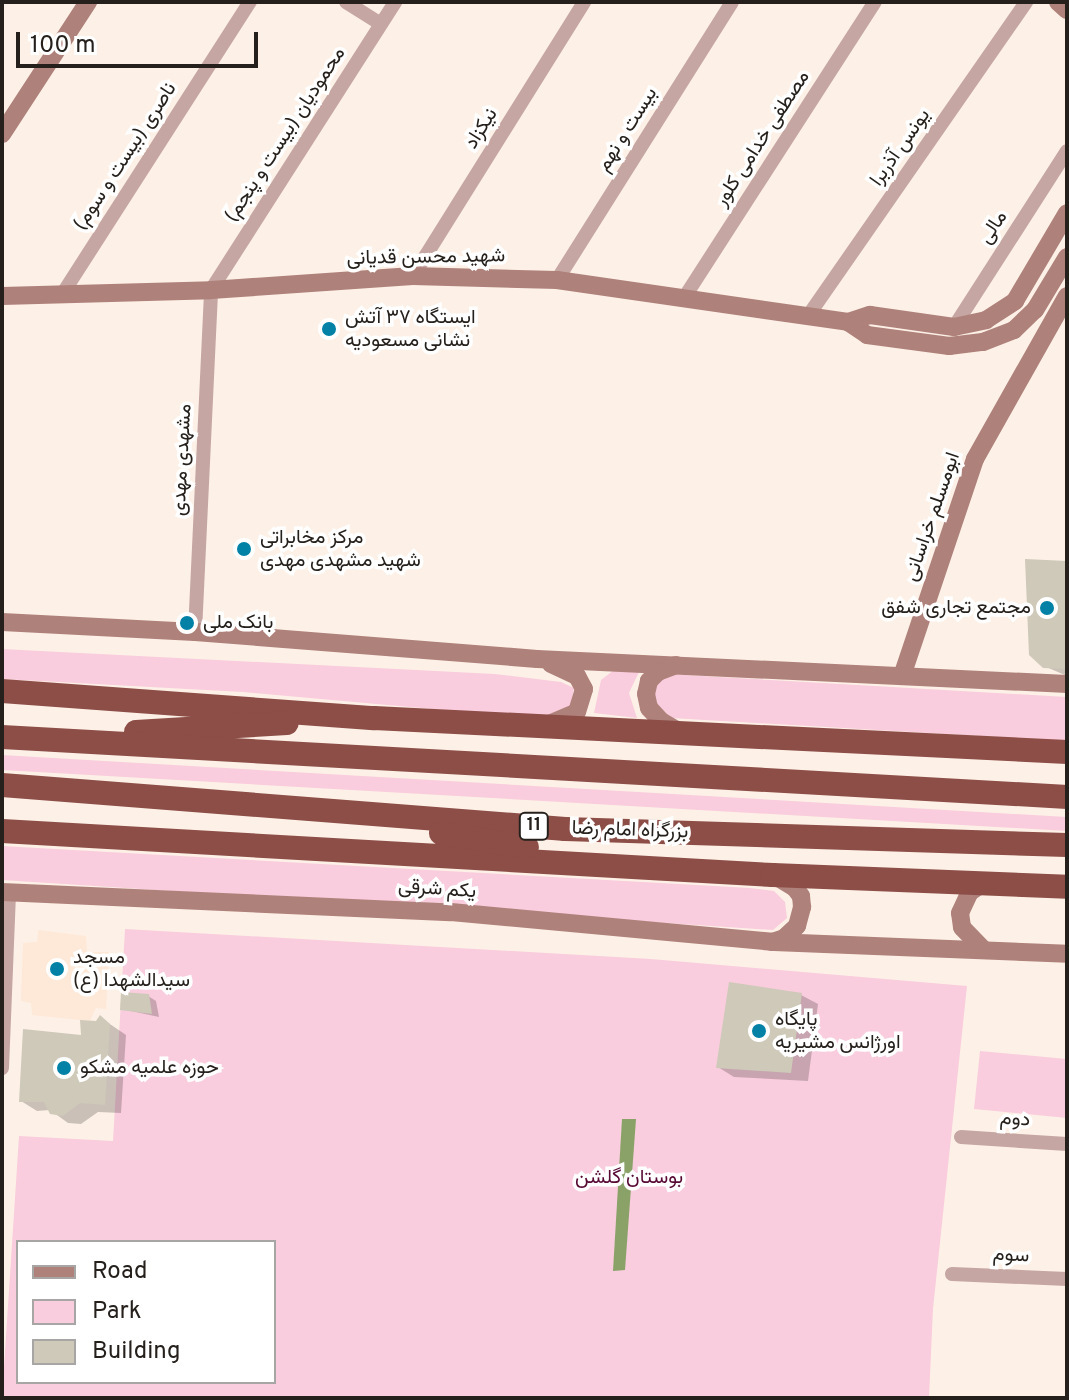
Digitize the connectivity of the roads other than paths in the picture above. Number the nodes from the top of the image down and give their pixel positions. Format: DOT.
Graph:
graph roads {
  1 [pos="88,2"];
  2 [pos="250,2"];
  3 [pos="346,2"];
  4 [pos="395,2"];
  5 [pos="584,2"];
  6 [pos="732,2"];
  7 [pos="875,2"];
  8 [pos="1026,2"];
  9 [pos="1058,2"];
  10 [pos="1067,10"];
  11 [pos="381,24"];
  12 [pos="2,134"];
  13 [pos="1067,151"];
  14 [pos="1067,213"];
  15 [pos="1067,257"];
  16 [pos="413,276"];
  17 [pos="557,280"];
  18 [pos="211,290"];
  19 [pos="63,293"];
  20 [pos="2,296"];
  21 [pos="1067,296"];
  22 [pos="684,298"];
  23 [pos="808,316"];
  24 [pos="848,322"];
  25 [pos="954,327"];
  26 [pos="2,622"];
  27 [pos="195,632"];
  28 [pos="537,659"];
  29 [pos="679,664"];
  30 [pos="902,676"];
  31 [pos="1067,684"];
  32 [pos="2,691"];
  33 [pos="374,718"];
  34 [pos="539,726"];
  35 [pos="681,733"];
  36 [pos="10,738"];
  37 [pos="1067,752"];
  38 [pos="2,785"];
  39 [pos="1067,797"];
  40 [pos="265,803"];
  41 [pos="2,831"];
  42 [pos="1067,845"];
  43 [pos="649,867"];
  44 [pos="773,875"];
  45 [pos="982,884"];
  46 [pos="1067,887"];
  47 [pos="5,892"];
  48 [pos="772,942"];
  49 [pos="982,948"];
  50 [pos="1067,954"];
  51 [pos="3,1027"];
  52 [pos="2,1068"];
  53 [pos="961,1137"];
  54 [pos="1067,1144"];
  55 [pos="952,1274"];
  56 [pos="1067,1279"];
  1 -- 12 [label="main road"];
  2 -- 19 [label="street, ناصری (بیست و سوم)"];
  3 -- 11 [label="street"];
  4 -- 11 [label="street, محمودیان (بیست و پنجم)"];
  5 -- 16 [label="street, نیکزاد"];
  6 -- 17 [label="street, بیست و نهم"];
  7 -- 22 [label="street, مصطفی خدامی کلور"];
  8 -- 23 [label="street, یونس آذربرا"];
  9 -- 10 [label="main road"];
  11 -- 18 [label="street, محمودیان (بیست و پنجم)"];
  13 -- 25 [label="street, مالی"];
  14 -- 25 [label="main road, شهید محسن قدیانی"];
  15 -- 24 [label="main road, شهید محسن قدیانی"];
  16 -- 17 [label="main road, شهید محسن قدیانی"];
  16 -- 18 [label="main road, شهید محسن قدیانی"];
  17 -- 22 [label="main road, شهید محسن قدیانی"];
  18 -- 19 [label="main road, شهید محسن قدیانی"];
  18 -- 27 [label="street, مشهدی مهدی"];
  19 -- 20 [label="main road, شهید محسن قدیانی"];
  21 -- 30 [label="main road, ابومسلم خراسانی"];
  22 -- 23 [label="main road, شهید محسن قدیانی"];
  23 -- 24 [label="main road, شهید محسن قدیانی"];
  24 -- 25 [label="main road, شهید محسن قدیانی"];
  26 -- 27 [label="main road"];
  27 -- 28 [label="main road"];
  28 -- 29 [label="main road"];
  28 -- 34 [label="main road"];
  29 -- 30 [label="main road"];
  29 -- 35 [label="main road"];
  30 -- 31 [label="main road"];
  32 -- 33 [label="highway"];
  33 -- 34 [label="highway"];
  33 -- 36 [label="highway"];
  34 -- 35 [label="highway"];
  35 -- 37 [label="highway"];
  36 -- 39 [label="highway"];
  38 -- 40 [label="highway, بزرگراه امام رضا / 11"];
  40 -- 42 [label="highway, بزرگراه امام رضا / 11"];
  40 -- 43 [label="highway"];
  41 -- 43 [label="highway"];
  43 -- 44 [label="highway"];
  44 -- 45 [label="highway"];
  44 -- 48 [label="main road"];
  45 -- 46 [label="highway"];
  45 -- 49 [label="main road"];
  47 -- 48 [label="main road, یکم شرقی"];
  47 -- 51 [label="street"];
  48 -- 49 [label="main road, یکم شرقی"];
  49 -- 50 [label="main road, یکم شرقی"];
  51 -- 52 [label="street"];
  53 -- 54 [label="street, دوم"];
  55 -- 56 [label="street, سوم"];
}
